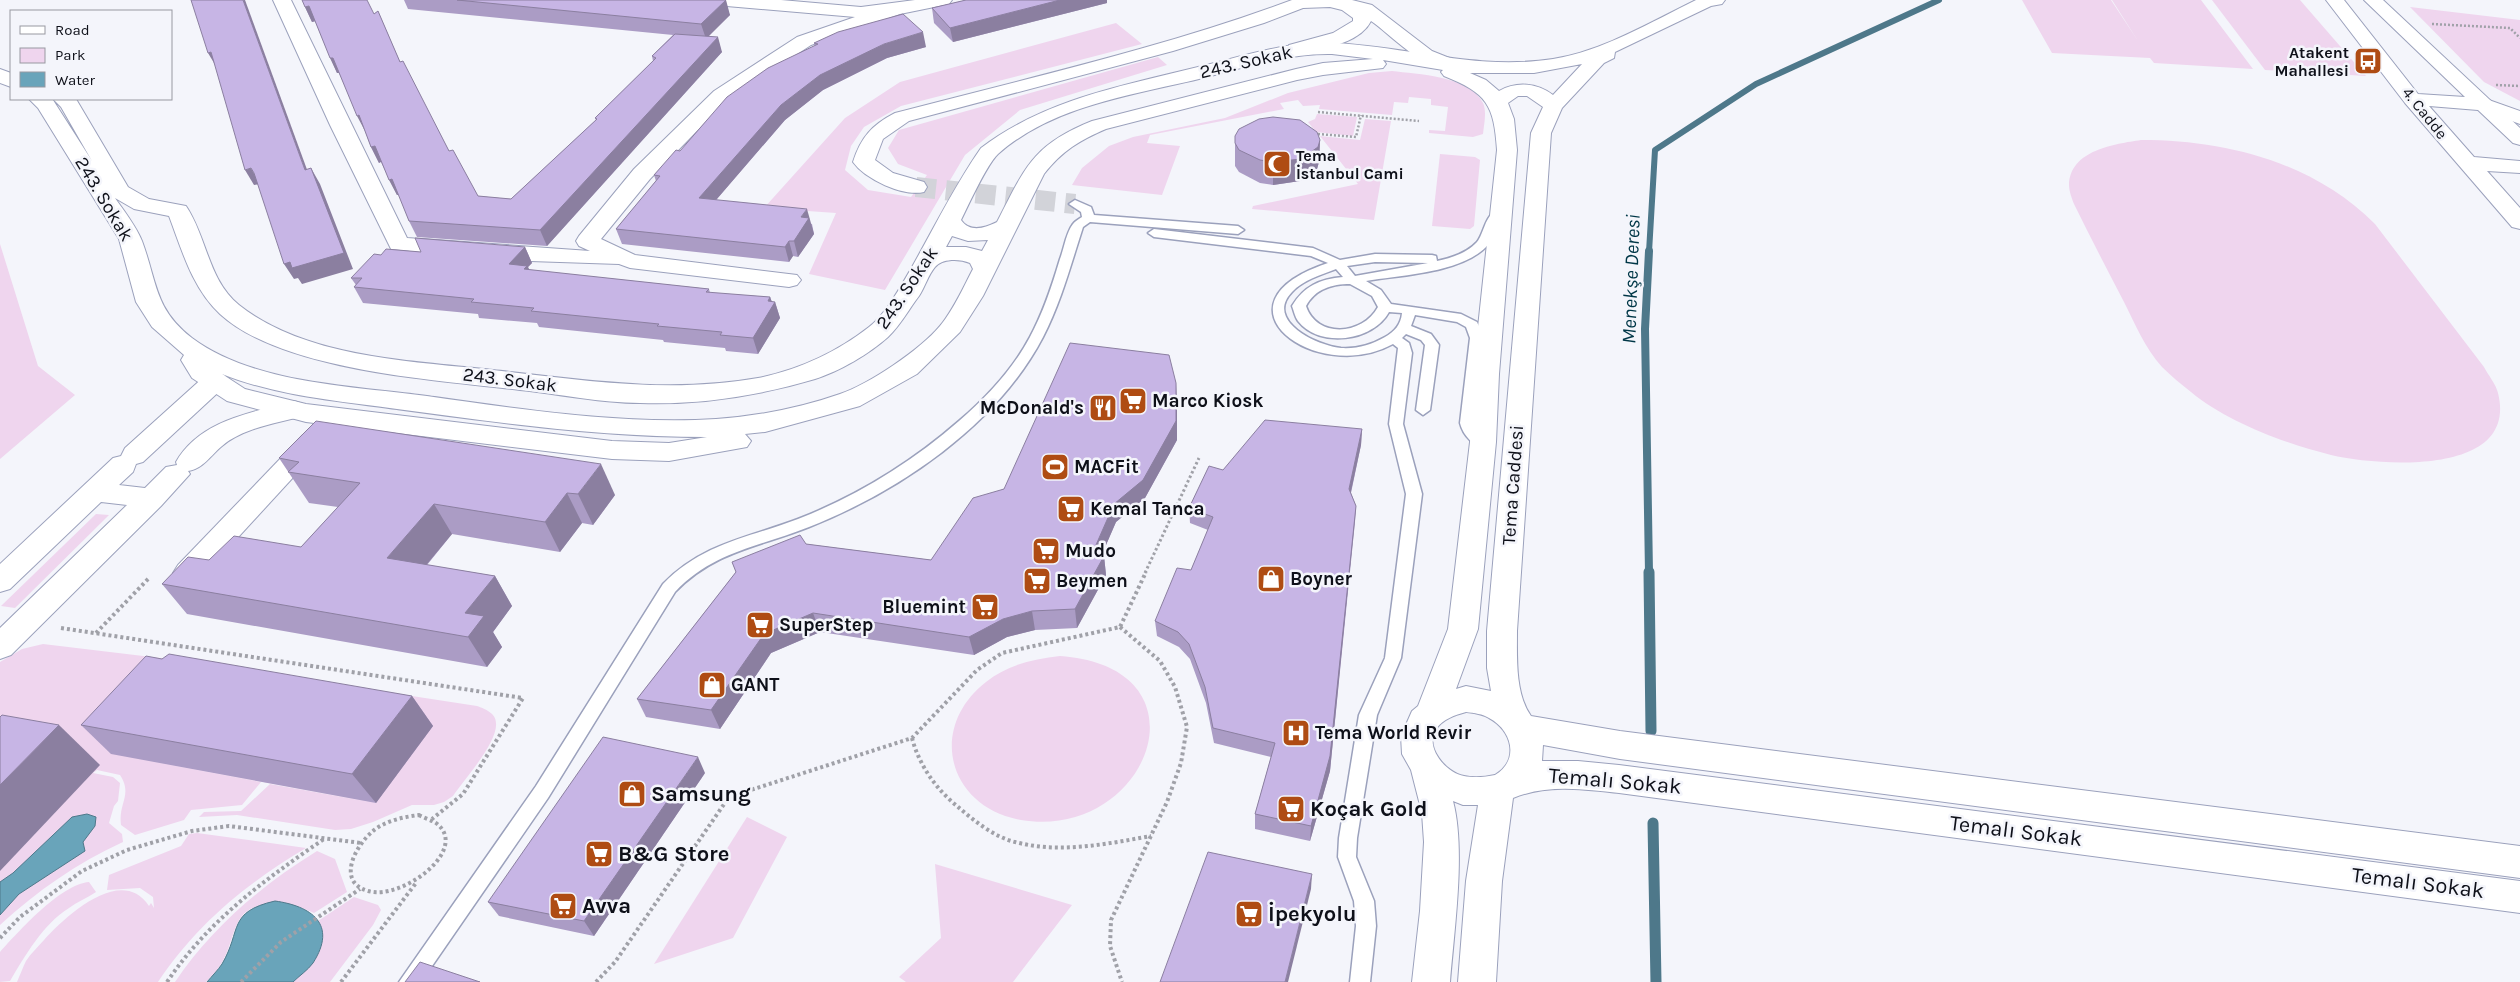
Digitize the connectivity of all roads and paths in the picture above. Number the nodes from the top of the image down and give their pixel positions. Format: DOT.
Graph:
graph roads {
  1 [pos="282,0"];
  2 [pos="715,0"];
  3 [pos="942,0"];
  4 [pos="1716,0"];
  5 [pos="2335,0"];
  6 [pos="2373,0"];
  7 [pos="1346,4"];
  8 [pos="896,9"];
  9 [pos="2394,22"];
  10 [pos="1647,31"];
  11 [pos="2520,38"];
  12 [pos="1296,49"];
  13 [pos="1597,59"];
  14 [pos="1447,67"];
  15 [pos="2412,99"];
  16 [pos="40,100"];
  17 [pos="65,100"];
  18 [pos="1498,101"];
  19 [pos="2486,105"];
  20 [pos="1553,106"];
  21 [pos="1318,112"];
  22 [pos="1361,115"];
  23 [pos="2520,118"];
  24 [pos="1419,121"];
  25 [pos="1318,134"];
  26 [pos="2520,139"];
  27 [pos="2467,163"];
  28 [pos="2520,167"];
  29 [pos="916,187"];
  30 [pos="1503,197"];
  31 [pos="1075,204"];
  32 [pos="950,220"];
  33 [pos="1083,221"];
  34 [pos="2520,222"];
  35 [pos="1007,226"];
  36 [pos="1238,230"];
  37 [pos="586,241"];
  38 [pos="549,255"];
  39 [pos="630,260"];
  40 [pos="1458,260"];
  41 [pos="926,262"];
  42 [pos="1338,264"];
  43 [pos="985,269"];
  44 [pos="789,280"];
  45 [pos="1352,280"];
  46 [pos="1385,307"];
  47 [pos="1408,310"];
  48 [pos="1398,333"];
  49 [pos="184,343"];
  50 [pos="214,381"];
  51 [pos="851,400"];
  52 [pos="294,410"];
  53 [pos="1423,410"];
  54 [pos="335,416"];
  55 [pos="1483,442"];
  56 [pos="1199,458"];
  57 [pos="95,491"];
  58 [pos="151,499"];
  59 [pos="188,573"];
  60 [pos="150,577"];
  61 [pos="0,581"];
  62 [pos="21,619"];
  63 [pos="1120,627"];
  64 [pos="96,633"];
  65 [pos="0,647"];
  66 [pos="1432,710"];
  67 [pos="1516,722"];
  68 [pos="912,738"];
  69 [pos="1427,769"];
  70 [pos="1505,785"];
  71 [pos="432,818"];
  72 [pos="1152,836"];
  73 [pos="325,839"];
  74 [pos="361,843"];
  75 [pos="2520,862"];
  76 [pos="417,881"];
  77 [pos="360,889"];
  78 [pos="2520,897"];
  79 [pos="0,938"];
  80 [pos="167,982"];
  81 [pos="241,982"];
  82 [pos="341,982"];
  83 [pos="409,982"];
  84 [pos="596,982"];
  85 [pos="1122,982"];
  86 [pos="1360,982"];
  87 [pos="1431,982"];
  88 [pos="1477,982"];
  1 -- 38 [label="street"];
  2 -- 8 [label="street"];
  3 -- 8 [label="street"];
  4 -- 10 [label="street, 243. Sokak"];
  5 -- 15 [label="street, 4. Cadde"];
  6 -- 9 [label="street"];
  7 -- 12 [label="street"];
  7 -- 14 [label="street"];
  7 -- 29 [label="street"];
  8 -- 37 [label="street"];
  9 -- 11 [label="path"];
  9 -- 19 [label="street"];
  10 -- 13 [label="street"];
  10 -- 14 [label="street, 243. Sokak"];
  12 -- 14 [label="street, 243. Sokak"];
  12 -- 32 [label="street, 243. Sokak"];
  13 -- 14 [label="street, 243. Sokak"];
  13 -- 20 [label="street, Tema Caddesi"];
  14 -- 18 [label="street"];
  14 -- 35 [label="street, 243. Sokak"];
  15 -- 19 [label="street"];
  15 -- 27 [label="street, 4. Cadde"];
  16 -- 49 [label="street, 243. Sokak"];
  17 -- 41 [label="street, 243. Sokak"];
  18 -- 20 [label="street"];
  18 -- 30 [label="street"];
  19 -- 23 [label="street"];
  19 -- 26 [label="street"];
  20 -- 67 [label="street, Tema Caddesi"];
  21 -- 22 [label="path"];
  22 -- 24 [label="path"];
  22 -- 25 [label="path"];
  27 -- 28 [label="street"];
  27 -- 34 [label="street, 4. Cadde"];
  30 -- 40 [label="lane"];
  30 -- 55 [label="street"];
  31 -- 33 [label="lane"];
  32 -- 35 [label="street"];
  32 -- 41 [label="street, 243. Sokak"];
  33 -- 36 [label="lane"];
  33 -- 42 [label="lane"];
  33 -- 83 [label="lane"];
  35 -- 43 [label="street, 243. Sokak"];
  37 -- 38 [label="street"];
  37 -- 39 [label="street"];
  38 -- 39 [label="street"];
  39 -- 44 [label="street"];
  40 -- 42 [label="lane"];
  40 -- 45 [label="lane"];
  41 -- 43 [label="street"];
  42 -- 45 [label="lane"];
  42 -- 48 [label="lane"];
  43 -- 51 [label="street, 243. Sokak"];
  45 -- 46 [label="lane"];
  45 -- 46 [label="lane"];
  46 -- 47 [label="lane"];
  47 -- 48 [label="lane"];
  47 -- 55 [label="lane"];
  48 -- 53 [label="lane"];
  48 -- 86 [label="lane"];
  49 -- 50 [label="street"];
  49 -- 51 [label="street, 243. Sokak"];
  50 -- 52 [label="street"];
  50 -- 57 [label="street"];
  51 -- 54 [label="street"];
  52 -- 54 [label="street"];
  52 -- 58 [label="street"];
  54 -- 59 [label="street"];
  55 -- 66 [label="street"];
  56 -- 63 [label="path"];
  57 -- 58 [label="street"];
  57 -- 61 [label="street"];
  58 -- 62 [label="street"];
  60 -- 64 [label="path"];
  62 -- 64 [label="path"];
  62 -- 65 [label="street"];
  63 -- 68 [label="path"];
  63 -- 72 [label="path"];
  64 -- 71 [label="path"];
  66 -- 67 [label="street"];
  66 -- 69 [label="street"];
  67 -- 70 [label="street"];
  67 -- 75 [label="street"];
  68 -- 72 [label="path"];
  68 -- 84 [label="path"];
  69 -- 70 [label="street"];
  69 -- 87 [label="street"];
  70 -- 78 [label="street, Temalı Sokak"];
  70 -- 88 [label="street"];
  71 -- 74 [label="path"];
  71 -- 76 [label="path"];
  72 -- 85 [label="path"];
  73 -- 74 [label="path"];
  73 -- 79 [label="path"];
  73 -- 80 [label="path"];
  74 -- 77 [label="path"];
  76 -- 77 [label="path"];
  76 -- 82 [label="path"];
  77 -- 81 [label="path"];
}
